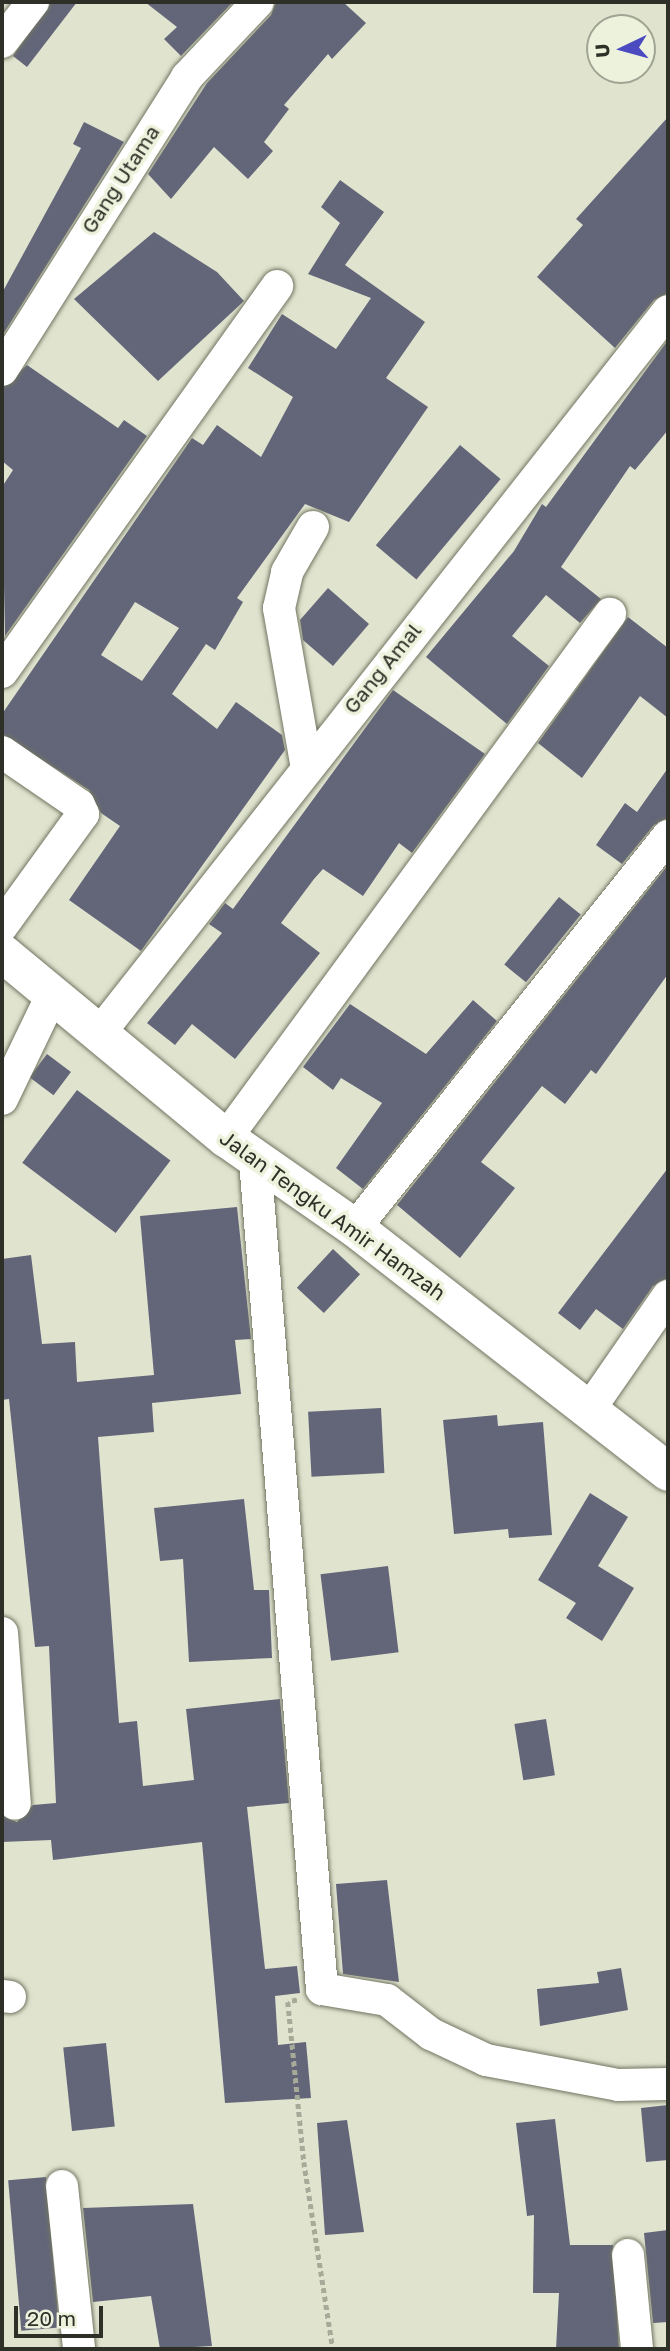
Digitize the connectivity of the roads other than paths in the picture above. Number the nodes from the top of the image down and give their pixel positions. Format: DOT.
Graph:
graph roads {
  1 [pos="33,2"];
  2 [pos="258,2"];
  3 [pos="2,42"];
  4 [pos="277,286"];
  5 [pos="668,311"];
  6 [pos="2,370"];
  7 [pos="313,527"];
  8 [pos="610,614"];
  9 [pos="2,672"];
  10 [pos="2,752"];
  11 [pos="306,763"];
  12 [pos="668,836"];
  13 [pos="2,926"];
  14 [pos="2,953"];
  15 [pos="53,993"];
  16 [pos="102,1030"];
  17 [pos="2,1099"];
  18 [pos="240,1149"];
  19 [pos="355,1228"];
  20 [pos="668,1296"];
  21 [pos="589,1410"];
  22 [pos="668,1472"];
  23 [pos="2,1633"];
  24 [pos="15,1804"];
  25 [pos="668,2084"];
  26 [pos="62,2186"];
  27 [pos="628,2255"];
  28 [pos="79,2349"];
  29 [pos="636,2349"];
  1 -- 3 [label="street"];
  2 -- 6 [label="street, Gang Utama"];
  4 -- 9 [label="street"];
  5 -- 11 [label="street, Gang Amal"];
  7 -- 11 [label="street"];
  8 -- 18 [label="street"];
  10 -- 13 [label="street"];
  11 -- 16 [label="street, Gang Amal"];
  12 -- 19 [label="street"];
  14 -- 15 [label="main road, Jalan Tengku Amir Hamzah"];
  15 -- 16 [label="main road, Jalan Tengku Amir Hamzah"];
  15 -- 17 [label="street"];
  16 -- 18 [label="main road, Jalan Tengku Amir Hamzah"];
  18 -- 19 [label="main road, Jalan Tengku Amir Hamzah"];
  18 -- 25 [label="street"];
  19 -- 21 [label="main road, Jalan Tengku Amir Hamzah"];
  20 -- 21 [label="street"];
  21 -- 22 [label="main road, Jalan Tengku Amir Hamzah"];
  23 -- 24 [label="street"];
  26 -- 28 [label="street"];
  27 -- 29 [label="street"];
}
